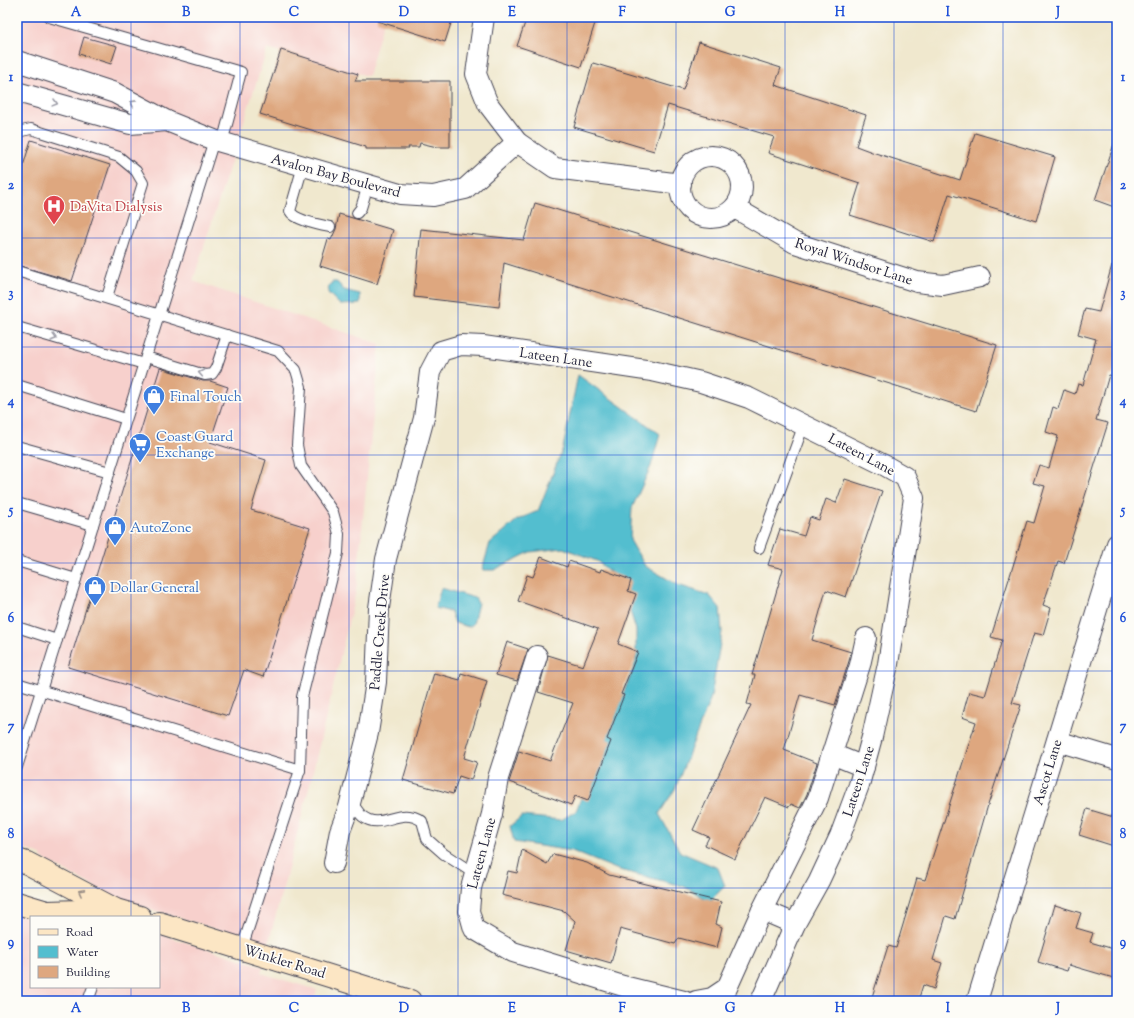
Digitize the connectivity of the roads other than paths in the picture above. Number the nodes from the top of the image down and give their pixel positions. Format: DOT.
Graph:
graph roads {
  1 [pos="48,17"];
  2 [pos="484,17"];
  3 [pos="17,61"];
  4 [pos="17,92"];
  5 [pos="167,121"];
  6 [pos="17,132"];
  7 [pos="218,141"];
  8 [pos="517,142"];
  9 [pos="303,166"];
  10 [pos="681,184"];
  11 [pos="368,185"];
  12 [pos="735,208"];
  13 [pos="357,213"];
  14 [pos="330,227"];
  15 [pos="17,271"];
  16 [pos="980,276"];
  17 [pos="106,297"];
  18 [pos="159,314"];
  19 [pos="17,327"];
  20 [pos="227,335"];
  21 [pos="145,360"];
  22 [pos="17,385"];
  23 [pos="427,400"];
  24 [pos="126,419"];
  25 [pos="804,424"];
  26 [pos="17,446"];
  27 [pos="110,472"];
  28 [pos="17,503"];
  29 [pos="93,525"];
  30 [pos="1117,544"];
  31 [pos="759,548"];
  32 [pos="17,561"];
  33 [pos="76,579"];
  34 [pos="17,627"];
  35 [pos="866,638"];
  36 [pos="57,640"];
  37 [pos="537,656"];
  38 [pos="17,683"];
  39 [pos="41,690"];
  40 [pos="1057,740"];
  41 [pos="832,754"];
  42 [pos="1117,759"];
  43 [pos="17,767"];
  44 [pos="864,767"];
  45 [pos="300,770"];
  46 [pos="350,801"];
  47 [pos="17,860"];
  48 [pos="334,864"];
  49 [pos="475,874"];
  50 [pos="17,903"];
  51 [pos="762,910"];
  52 [pos="115,913"];
  53 [pos="134,916"];
  54 [pos="160,923"];
  55 [pos="795,924"];
  56 [pos="242,948"];
  57 [pos="93,988"];
  58 [pos="379,996"];
  59 [pos="982,1000"];
  60 [pos="88,1001"];
  61 [pos="410,1001"];
  62 [pos="684,1001"];
  63 [pos="696,1001"];
  64 [pos="761,1001"];
  1 -- 7 [label="lane"];
  2 -- 8 [label="street"];
  5 -- 3 [label="street, Avalon Bay Boulevard, one-way"];
  4 -- 5 [label="street, Avalon Bay Boulevard, one-way"];
  5 -- 7 [label="street, Avalon Bay Boulevard"];
  6 -- 17 [label="lane"];
  7 -- 9 [label="street, Avalon Bay Boulevard"];
  7 -- 18 [label="lane"];
  8 -- 10 [label="street"];
  8 -- 11 [label="street, Avalon Bay Boulevard"];
  9 -- 11 [label="street, Avalon Bay Boulevard"];
  9 -- 14 [label="lane"];
  10 -- 12 [label="street"];
  10 -- 12 [label="street"];
  11 -- 13 [label="lane"];
  12 -- 16 [label="street, Royal Windsor Lane"];
  15 -- 17 [label="lane"];
  17 -- 18 [label="lane"];
  18 -- 20 [label="lane"];
  18 -- 21 [label="lane"];
  19 -- 21 [label="lane, one-way"];
  20 -- 21 [label="lane, one-way"];
  20 -- 45 [label="lane"];
  21 -- 24 [label="lane"];
  22 -- 24 [label="lane"];
  23 -- 25 [label="street, Lateen Lane"];
  23 -- 46 [label="street, Paddle Creek Drive"];
  24 -- 27 [label="lane"];
  25 -- 31 [label="lane"];
  25 -- 44 [label="street, Lateen Lane"];
  26 -- 27 [label="lane"];
  27 -- 29 [label="lane"];
  28 -- 29 [label="lane"];
  29 -- 33 [label="lane"];
  30 -- 40 [label="street, Ascot Lane"];
  32 -- 33 [label="lane"];
  33 -- 36 [label="lane"];
  34 -- 36 [label="lane"];
  35 -- 41 [label="street"];
  36 -- 39 [label="lane"];
  37 -- 49 [label="street, Lateen Lane"];
  38 -- 39 [label="lane"];
  39 -- 43 [label="lane"];
  39 -- 45 [label="lane"];
  40 -- 42 [label="street"];
  40 -- 59 [label="street, Ascot Lane"];
  41 -- 44 [label="street"];
  41 -- 51 [label="street"];
  44 -- 55 [label="street, Lateen Lane"];
  45 -- 56 [label="lane"];
  46 -- 48 [label="street, Paddle Creek Drive"];
  46 -- 49 [label="lane"];
  52 -- 47 [label="street, one-way"];
  49 -- 62 [label="street, Lateen Lane"];
  50 -- 52 [label="street"];
  51 -- 55 [label="street"];
  51 -- 63 [label="street"];
  52 -- 53 [label="street"];
  54 -- 56 [label="street, Winkler Road"];
  55 -- 64 [label="street, Lateen Lane"];
  56 -- 58 [label="street, Winkler Road"];
  57 -- 60 [label="lane"];
  58 -- 61 [label="street, Winkler Road"];
}
